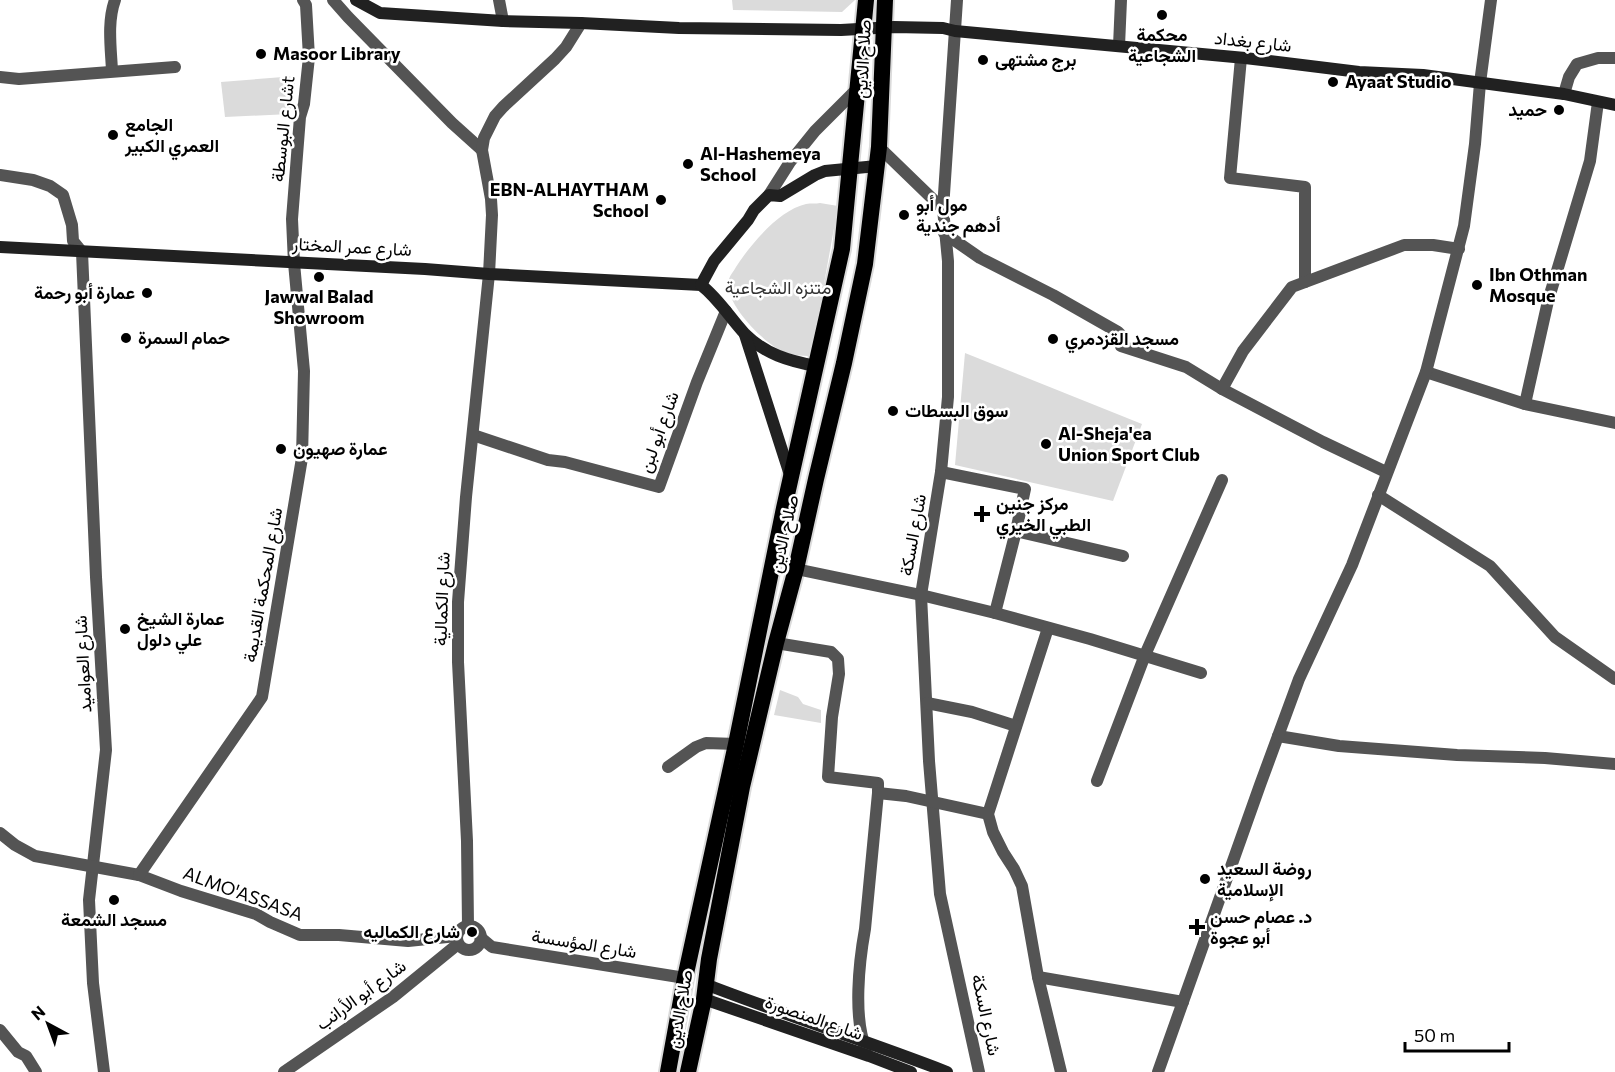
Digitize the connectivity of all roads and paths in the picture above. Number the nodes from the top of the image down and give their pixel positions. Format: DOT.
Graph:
graph roads {
  1 [pos="115,0"];
  2 [pos="303,0"];
  3 [pos="333,0"];
  4 [pos="356,0"];
  5 [pos="499,0"];
  6 [pos="866,0"];
  7 [pos="885,0"];
  8 [pos="957,0"];
  9 [pos="1121,0"];
  10 [pos="1491,0"];
  11 [pos="503,21"];
  12 [pos="581,23"];
  13 [pos="885,28"];
  14 [pos="864,29"];
  15 [pos="955,31"];
  16 [pos="1119,46"];
  17 [pos="1241,58"];
  18 [pos="1615,58"];
  19 [pos="175,67"];
  20 [pos="112,71"];
  21 [pos="0,77"];
  22 [pos="1480,84"];
  23 [pos="858,88"];
  24 [pos="1564,94"];
  25 [pos="1598,102"];
  26 [pos="1615,105"];
  27 [pos="879,147"];
  28 [pos="482,150"];
  29 [pos="877,166"];
  30 [pos="850,168"];
  31 [pos="0,176"];
  32 [pos="769,195"];
  33 [pos="943,209"];
  34 [pos="944,233"];
  35 [pos="0,247"];
  36 [pos="1458,249"];
  37 [pos="82,252"];
  38 [pos="294,262"];
  39 [pos="489,274"];
  40 [pos="1305,282"];
  41 [pos="702,285"];
  42 [pos="726,311"];
  43 [pos="745,334"];
  44 [pos="816,366"];
  45 [pos="1426,372"];
  46 [pos="1222,389"];
  47 [pos="1525,404"];
  48 [pos="1615,423"];
  49 [pos="473,435"];
  50 [pos="941,472"];
  51 [pos="1386,472"];
  52 [pos="791,477"];
  53 [pos="1222,480"];
  54 [pos="1378,495"];
  55 [pos="1016,531"];
  56 [pos="1124,556"];
  57 [pos="796,569"];
  58 [pos="921,595"];
  59 [pos="995,613"];
  60 [pos="1048,628"];
  61 [pos="776,643"];
  62 [pos="1145,655"];
  63 [pos="1201,673"];
  64 [pos="1615,679"];
  65 [pos="927,703"];
  66 [pos="1016,726"];
  67 [pos="1278,736"];
  68 [pos="736,744"];
  69 [pos="1615,764"];
  70 [pos="668,767"];
  71 [pos="1097,781"];
  72 [pos="878,793"];
  73 [pos="933,802"];
  74 [pos="988,814"];
  75 [pos="0,832"];
  76 [pos="92,867"];
  77 [pos="139,875"];
  78 [pos="468,926"];
  79 [pos="480,937"];
  80 [pos="458,940"];
  81 [pos="1038,977"];
  82 [pos="685,978"];
  83 [pos="705,991"];
  84 [pos="1183,1002"];
  85 [pos="0,1030"];
  86 [pos="862,1040"];
  87 [pos="869,1056"];
  88 [pos="303,1059"];
  89 [pos="36,1072"];
  90 [pos="104,1072"];
  91 [pos="284,1072"];
  92 [pos="307,1072"];
  93 [pos="668,1072"];
  94 [pos="688,1072"];
  95 [pos="911,1072"];
  96 [pos="947,1072"];
  97 [pos="980,1072"];
  98 [pos="1061,1072"];
  99 [pos="1158,1072"];
  1 -- 20 [label="street"];
  2 -- 38 [label="street, شارع البوسطةt"];
  3 -- 28 [label="street"];
  4 -- 11 [label="main road, شارع بغداد"];
  5 -- 11 [label="street"];
  6 -- 14 [label="highway, صلاح الدين"];
  7 -- 13 [label="highway, صلاح الدين"];
  8 -- 15 [label="street, شارع السكة"];
  9 -- 16 [label="street"];
  10 -- 22 [label="street"];
  11 -- 12 [label="main road, شارع بغداد"];
  12 -- 14 [label="main road, شارع بغداد"];
  12 -- 28 [label="street"];
  13 -- 14 [label="main road, شارع بغداد"];
  13 -- 15 [label="main road, شارع بغداد"];
  13 -- 27 [label="highway, صلاح الدين"];
  14 -- 23 [label="highway, صلاح الدين"];
  15 -- 16 [label="main road, شارع بغداد"];
  15 -- 33 [label="street, شارع السكة"];
  16 -- 17 [label="main road, شارع بغداد"];
  17 -- 22 [label="main road, شارع بغداد"];
  17 -- 40 [label="street"];
  18 -- 24 [label="street"];
  19 -- 20 [label="street"];
  20 -- 21 [label="street"];
  22 -- 24 [label="main road, شارع بغداد"];
  22 -- 36 [label="street"];
  23 -- 30 [label="highway, صلاح الدين"];
  23 -- 32 [label="street"];
  24 -- 25 [label="main road, شارع بغداد"];
  25 -- 26 [label="main road, شارع بغداد"];
  25 -- 47 [label="street"];
  27 -- 29 [label="highway, صلاح الدين"];
  27 -- 33 [label="street"];
  28 -- 39 [label="street, شارع الكمالية"];
  29 -- 30 [label="main road"];
  29 -- 57 [label="highway, صلاح الدين"];
  30 -- 32 [label="main road"];
  30 -- 44 [label="highway, صلاح الدين"];
  31 -- 37 [label="street, شارع العواميد"];
  32 -- 41 [label="main road"];
  33 -- 34 [label="street, شارع السكة"];
  34 -- 46 [label="street"];
  34 -- 50 [label="street, شارع السكة"];
  35 -- 37 [label="main road, شارع عمر المختار"];
  36 -- 40 [label="street"];
  36 -- 45 [label="street"];
  37 -- 38 [label="main road, شارع عمر المختار"];
  37 -- 76 [label="street, شارع العواميد"];
  38 -- 39 [label="main road, شارع عمر المختار"];
  38 -- 77 [label="street, شارع المحكمة القديمة"];
  39 -- 41 [label="main road, شارع عمر المختار"];
  39 -- 49 [label="street, شارع الكمالية"];
  40 -- 46 [label="street"];
  41 -- 42 [label="main road"];
  42 -- 43 [label="main road"];
  42 -- 49 [label="street, شارع أبو لبن"];
  43 -- 44 [label="main road"];
  43 -- 52 [label="main road"];
  44 -- 52 [label="highway, صلاح الدين"];
  45 -- 47 [label="street"];
  45 -- 51 [label="street"];
  46 -- 51 [label="street"];
  47 -- 48 [label="street"];
  49 -- 78 [label="street, شارع الكمالية"];
  50 -- 55 [label="street"];
  50 -- 58 [label="street, شارع السكة"];
  51 -- 54 [label="street"];
  52 -- 68 [label="highway, صلاح الدين"];
  53 -- 62 [label="street"];
  54 -- 64 [label="street"];
  54 -- 67 [label="street"];
  55 -- 56 [label="street"];
  55 -- 59 [label="street"];
  57 -- 58 [label="street"];
  57 -- 61 [label="highway, صلاح الدين"];
  58 -- 59 [label="street"];
  58 -- 65 [label="street, شارع السكة"];
  59 -- 60 [label="street"];
  60 -- 62 [label="street"];
  60 -- 66 [label="street"];
  61 -- 72 [label="street"];
  61 -- 83 [label="highway, صلاح الدين"];
  62 -- 63 [label="street"];
  62 -- 71 [label="street"];
  65 -- 66 [label="street"];
  65 -- 73 [label="street, شارع السكة"];
  66 -- 74 [label="street"];
  67 -- 69 [label="street"];
  67 -- 84 [label="street"];
  68 -- 70 [label="street"];
  68 -- 82 [label="highway, صلاح الدين"];
  72 -- 73 [label="street"];
  72 -- 86 [label="street"];
  73 -- 74 [label="street"];
  73 -- 97 [label="street, شارع السكة"];
  74 -- 81 [label="street"];
  75 -- 76 [label="street, ALMO'ASSASA"];
  76 -- 77 [label="street, ALMO'ASSASA"];
  76 -- 90 [label="street, شارع العواميد"];
  77 -- 80 [label="street, ALMO'ASSASA"];
  78 -- 79 [label="street"];
  78 -- 80 [label="street"];
  79 -- 80 [label="street"];
  79 -- 82 [label="street, شارع المؤسسة"];
  80 -- 88 [label="street, شارع أبو الأرانب"];
  81 -- 84 [label="street"];
  81 -- 98 [label="street"];
  82 -- 93 [label="highway, صلاح الدين"];
  83 -- 86 [label="main road"];
  83 -- 87 [label="main road, شارع المنصورة"];
  83 -- 94 [label="highway, صلاح الدين"];
  84 -- 99 [label="street"];
  85 -- 89 [label="street"];
  86 -- 87 [label="street"];
  86 -- 96 [label="main road"];
  87 -- 95 [label="main road, شارع المنصورة"];
  88 -- 91 [label="street, شارع أبو الأرانب"];
  88 -- 92 [label="street"];
}
